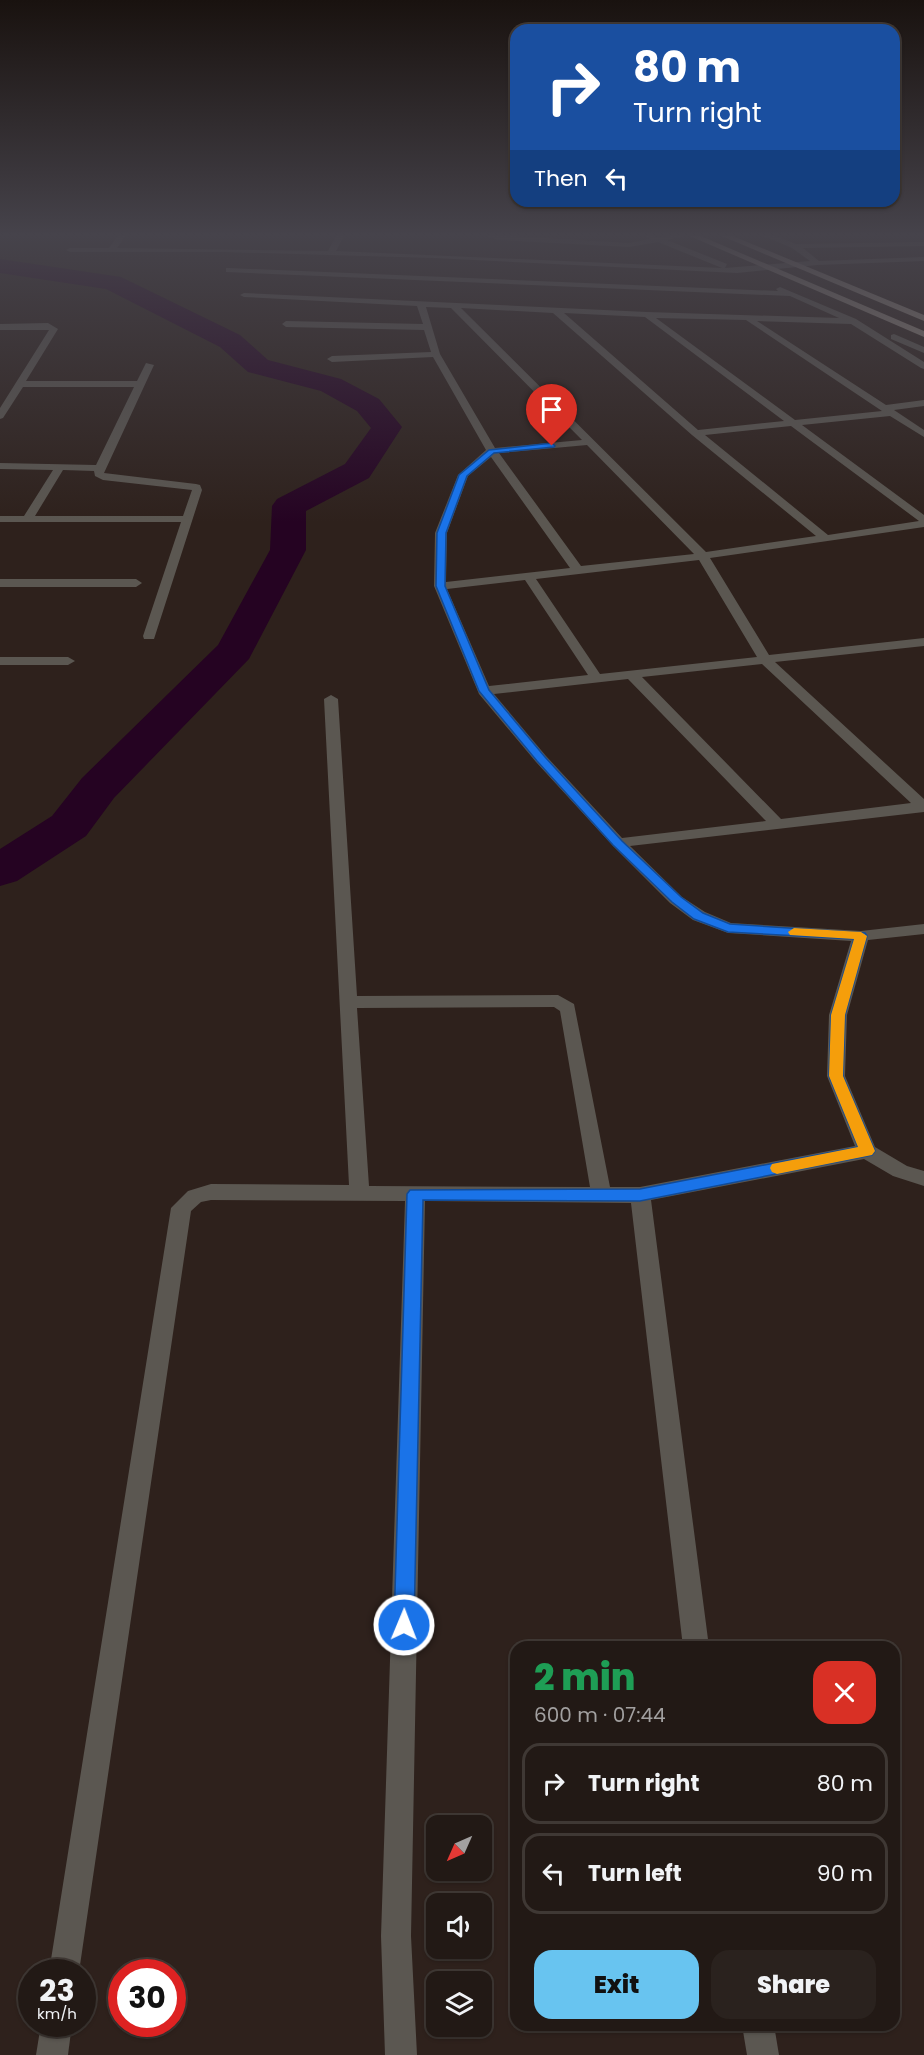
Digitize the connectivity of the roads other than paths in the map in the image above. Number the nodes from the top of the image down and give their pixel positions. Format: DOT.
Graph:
graph roads {
  1 [pos="53,330"];
  2 [pos="429,330"];
  3 [pos="478,330"];
  4 [pos="578,330"];
  5 [pos="667,330"];
  6 [pos="766,330"];
  7 [pos="867,330"];
  8 [pos="875,330"];
  9 [pos="924,350"];
  10 [pos="436,354"];
  11 [pos="332,359"];
  12 [pos="149,365"];
  13 [pos="924,366"];
  14 [pos="19,384"];
  15 [pos="138,384"];
  16 [pos="924,403"];
  17 [pos="3,405"];
  18 [pos="889,410"];
  19 [pos="0,416"];
  20 [pos="796,424"];
  21 [pos="696,433"];
  22 [pos="924,434"];
  23 [pos="592,442"];
  24 [pos="492,451"];
  25 [pos="0,466"];
  26 [pos="60,467"];
  27 [pos="100,468"];
  28 [pos="0,519"];
  29 [pos="27,519"];
  30 [pos="189,519"];
  31 [pos="924,522"];
  32 [pos="826,538"];
  33 [pos="703,556"];
  34 [pos="578,570"];
  35 [pos="528,576"];
  36 [pos="0,583"];
  37 [pos="136,583"];
  38 [pos="440,586"];
  39 [pos="149,636"];
  40 [pos="924,642"];
  41 [pos="765,660"];
  42 [pos="0,661"];
  43 [pos="68,661"];
  44 [pos="632,675"];
  45 [pos="597,679"];
  46 [pos="484,691"];
  47 [pos="331,699"];
  48 [pos="924,806"];
  49 [pos="778,824"];
  50 [pos="618,843"];
  51 [pos="924,929"];
  52 [pos="861,936"];
  53 [pos="347,1002"];
  54 [pos="867,1151"];
  55 [pos="924,1179"];
  56 [pos="359,1191"];
  57 [pos="415,1194"];
  58 [pos="601,1194"];
  59 [pos="640,1195"];
  60 [pos="695,1641"];
  61 [pos="66,1959"];
  62 [pos="759,2031"];
  63 [pos="55,2037"];
  64 [pos="52,2055"];
  65 [pos="401,2055"];
  66 [pos="764,2055"];
  1 -- 14 [label="street"];
  2 -- 10 [label="street"];
  3 -- 23 [label="street"];
  4 -- 21 [label="street"];
  5 -- 20 [label="street"];
  6 -- 18 [label="street"];
  7 -- 13 [label="street"];
  8 -- 9 [label="street"];
  10 -- 11 [label="street"];
  10 -- 24 [label="street"];
  12 -- 15 [label="street"];
  14 -- 15 [label="street"];
  14 -- 17 [label="street"];
  15 -- 27 [label="street"];
  16 -- 18 [label="street"];
  17 -- 19 [label="street"];
  18 -- 20 [label="street"];
  18 -- 22 [label="street"];
  20 -- 21 [label="street"];
  20 -- 31 [label="street"];
  21 -- 32 [label="street"];
  23 -- 24 [label="street"];
  23 -- 33 [label="street"];
  24 -- 34 [label="street"];
  24 -- 38 [label="street"];
  25 -- 26 [label="street"];
  26 -- 27 [label="street"];
  26 -- 29 [label="street"];
  27 -- 30 [label="street"];
  28 -- 29 [label="street"];
  29 -- 30 [label="street"];
  30 -- 39 [label="street"];
  31 -- 32 [label="street"];
  32 -- 33 [label="street"];
  33 -- 34 [label="street"];
  33 -- 41 [label="street"];
  34 -- 35 [label="street"];
  35 -- 38 [label="street"];
  35 -- 45 [label="street"];
  36 -- 37 [label="street"];
  38 -- 46 [label="street"];
  40 -- 41 [label="street"];
  41 -- 44 [label="street"];
  41 -- 48 [label="street"];
  42 -- 43 [label="street"];
  44 -- 45 [label="street"];
  44 -- 49 [label="street"];
  45 -- 46 [label="street"];
  46 -- 50 [label="street"];
  47 -- 53 [label="street"];
  48 -- 49 [label="street"];
  49 -- 50 [label="street"];
  50 -- 52 [label="street"];
  51 -- 52 [label="street"];
  52 -- 54 [label="street"];
  53 -- 56 [label="street"];
  53 -- 58 [label="street"];
  54 -- 55 [label="street"];
  54 -- 59 [label="street"];
  56 -- 57 [label="street"];
  56 -- 61 [label="street"];
  57 -- 58 [label="street"];
  57 -- 65 [label="street"];
  58 -- 59 [label="street"];
  59 -- 60 [label="street"];
  62 -- 66 [label="street"];
  63 -- 64 [label="street"];
}
